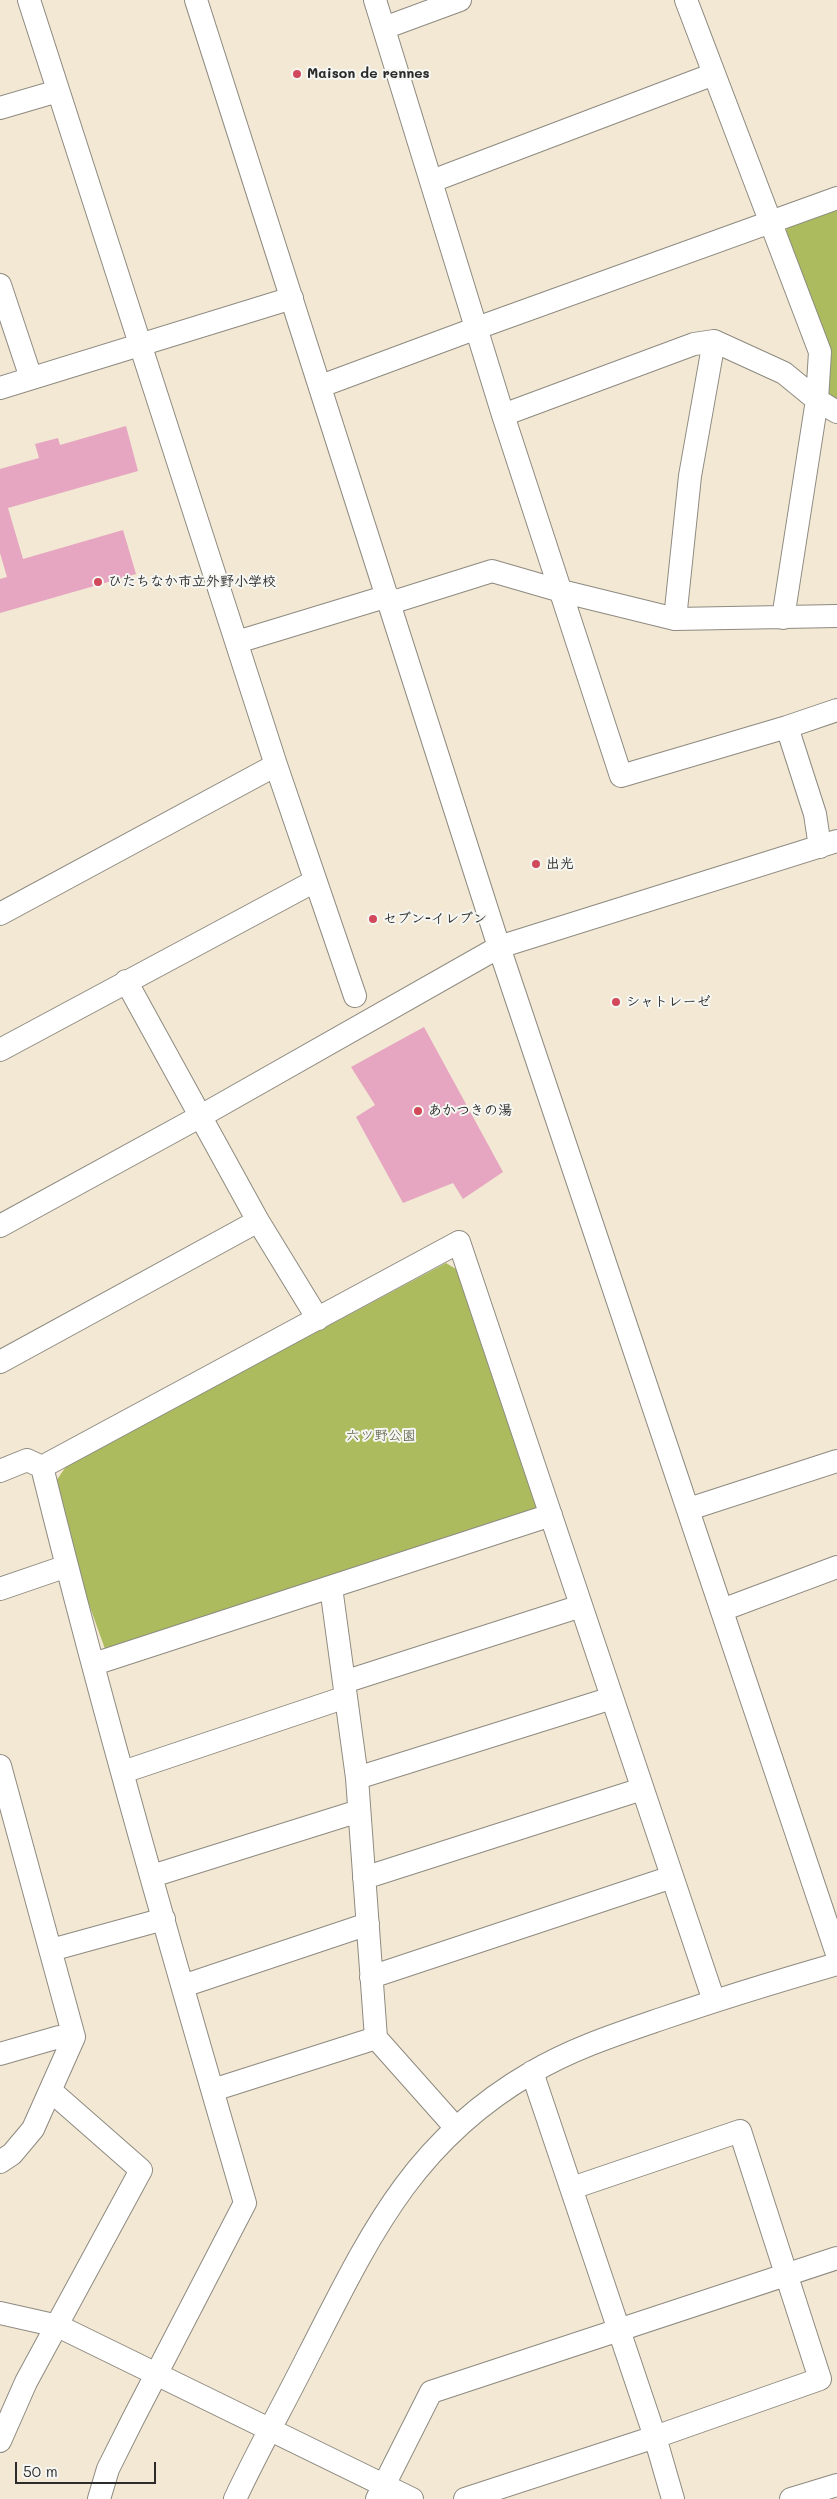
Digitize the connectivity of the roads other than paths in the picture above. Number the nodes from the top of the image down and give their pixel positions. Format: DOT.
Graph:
graph roads {
  1 [pos="29,0"];
  2 [pos="196,0"];
  3 [pos="375,0"];
  4 [pos="460,0"];
  5 [pos="686,0"];
  6 [pos="384,28"];
  7 [pos="714,74"];
  8 [pos="58,91"];
  9 [pos="0,108"];
  10 [pos="432,181"];
  11 [pos="837,198"];
  12 [pos="771,223"];
  13 [pos="0,286"];
  14 [pos="292,298"];
  15 [pos="476,328"];
  16 [pos="714,341"];
  17 [pos="141,345"];
  18 [pos="31,378"];
  19 [pos="321,386"];
  20 [pos="0,388"];
  21 [pos="817,400"];
  22 [pos="837,412"];
  23 [pos="504,414"];
  24 [pos="561,591"];
  25 [pos="389,599"];
  26 [pos="837,616"];
  27 [pos="783,618"];
  28 [pos="675,619"];
  29 [pos="237,642"];
  30 [pos="837,710"];
  31 [pos="787,726"];
  32 [pos="276,765"];
  33 [pos="828,844"];
  34 [pos="315,880"];
  35 [pos="0,914"];
  36 [pos="499,947"];
  37 [pos="126,981"];
  38 [pos="355,996"];
  39 [pos="0,1050"];
  40 [pos="201,1116"];
  41 [pos="258,1221"];
  42 [pos="0,1226"];
  43 [pos="318,1319"];
  44 [pos="0,1362"];
  45 [pos="837,1461"];
  46 [pos="42,1467"];
  47 [pos="0,1471"];
  48 [pos="689,1509"];
  49 [pos="551,1515"];
  50 [pos="67,1566"];
  51 [pos="837,1567"];
  52 [pos="332,1586"];
  53 [pos="0,1589"];
  54 [pos="581,1606"];
  55 [pos="722,1610"];
  56 [pos="94,1664"];
  57 [pos="345,1689"];
  58 [pos="612,1698"];
  59 [pos="0,1766"];
  60 [pos="123,1772"];
  61 [pos="357,1778"];
  62 [pos="642,1788"];
  63 [pos="359,1811"];
  64 [pos="9,1834"];
  65 [pos="152,1876"];
  66 [pos="364,1878"];
  67 [pos="672,1878"];
  68 [pos="164,1919"];
  69 [pos="368,1924"];
  70 [pos="51,1950"];
  71 [pos="837,1954"];
  72 [pos="837,1964"];
  73 [pos="371,1977"];
  74 [pos="183,1986"];
  75 [pos="714,2001"];
  76 [pos="74,2037"];
  77 [pos="376,2038"];
  78 [pos="0,2054"];
  79 [pos="532,2072"];
  80 [pos="213,2090"];
  81 [pos="51,2091"];
  82 [pos="456,2128"];
  83 [pos="0,2162"];
  84 [pos="572,2188"];
  85 [pos="837,2258"];
  86 [pos="786,2273"];
  87 [pos="0,2313"];
  88 [pos="58,2326"];
  89 [pos="618,2329"];
  90 [pos="156,2373"];
  91 [pos="271,2430"];
  92 [pos="655,2437"];
  93 [pos="0,2442"];
  94 [pos="837,2485"];
  95 [pos="380,2492"];
  96 [pos="99,2499"];
  97 [pos="235,2499"];
  98 [pos="412,2499"];
  99 [pos="465,2499"];
  100 [pos="673,2499"];
  101 [pos="791,2499"];
  1 -- 8 [label="street"];
  2 -- 14 [label="street"];
  3 -- 6 [label="street"];
  4 -- 6 [label="street"];
  5 -- 7 [label="street"];
  6 -- 10 [label="street"];
  7 -- 10 [label="street"];
  7 -- 12 [label="street"];
  8 -- 9 [label="street"];
  8 -- 17 [label="street"];
  10 -- 15 [label="street"];
  11 -- 12 [label="street"];
  12 -- 15 [label="street"];
  12 -- 21 [label="street"];
  13 -- 18 [label="street"];
  14 -- 17 [label="street"];
  14 -- 19 [label="street"];
  15 -- 19 [label="street"];
  15 -- 23 [label="street"];
  16 -- 21 [label="street"];
  16 -- 23 [label="street"];
  16 -- 28 [label="street"];
  17 -- 18 [label="street"];
  17 -- 29 [label="street"];
  18 -- 20 [label="street"];
  19 -- 25 [label="street"];
  21 -- 22 [label="street"];
  21 -- 27 [label="street"];
  23 -- 24 [label="street"];
  24 -- 25 [label="street"];
  24 -- 28 [label="street"];
  24 -- 31 [label="street"];
  25 -- 29 [label="street"];
  25 -- 36 [label="street"];
  26 -- 27 [label="street"];
  27 -- 28 [label="street"];
  29 -- 32 [label="street"];
  30 -- 31 [label="street"];
  31 -- 33 [label="street"];
  32 -- 34 [label="street"];
  32 -- 35 [label="street"];
  33 -- 36 [label="street"];
  34 -- 37 [label="street"];
  34 -- 38 [label="street"];
  36 -- 40 [label="street"];
  36 -- 48 [label="street"];
  37 -- 39 [label="street"];
  37 -- 40 [label="street"];
  40 -- 41 [label="street"];
  40 -- 42 [label="street"];
  41 -- 43 [label="street"];
  41 -- 44 [label="street"];
  43 -- 46 [label="street"];
  43 -- 49 [label="street"];
  45 -- 48 [label="street"];
  46 -- 47 [label="street"];
  46 -- 50 [label="street"];
  48 -- 55 [label="street"];
  49 -- 52 [label="street"];
  49 -- 54 [label="street"];
  50 -- 53 [label="street"];
  50 -- 56 [label="street"];
  51 -- 55 [label="street"];
  52 -- 56 [label="street"];
  52 -- 57 [label="street"];
  54 -- 57 [label="street"];
  54 -- 58 [label="street"];
  55 -- 71 [label="street"];
  56 -- 60 [label="street"];
  57 -- 60 [label="street"];
  57 -- 61 [label="street"];
  58 -- 61 [label="street"];
  58 -- 62 [label="street"];
  59 -- 64 [label="street"];
  60 -- 65 [label="street"];
  61 -- 63 [label="street"];
  62 -- 66 [label="street"];
  62 -- 67 [label="street"];
  63 -- 65 [label="street"];
  63 -- 66 [label="street"];
  64 -- 70 [label="street"];
  65 -- 68 [label="street"];
  66 -- 69 [label="street"];
  67 -- 73 [label="street"];
  67 -- 75 [label="street"];
  68 -- 70 [label="street"];
  68 -- 74 [label="street"];
  69 -- 73 [label="street"];
  69 -- 74 [label="street"];
  70 -- 76 [label="street"];
  72 -- 75 [label="street"];
  73 -- 77 [label="street"];
  74 -- 80 [label="street"];
  75 -- 79 [label="street"];
  76 -- 78 [label="street"];
  76 -- 81 [label="street"];
  77 -- 80 [label="street"];
  77 -- 82 [label="street"];
  79 -- 82 [label="street"];
  79 -- 84 [label="street"];
  80 -- 90 [label="street"];
  81 -- 83 [label="street"];
  81 -- 88 [label="street"];
  82 -- 91 [label="street"];
  84 -- 86 [label="street"];
  84 -- 89 [label="street"];
  85 -- 86 [label="street"];
  86 -- 89 [label="street"];
  86 -- 92 [label="street"];
  87 -- 88 [label="street"];
  88 -- 90 [label="street"];
  88 -- 93 [label="street"];
  89 -- 92 [label="street"];
  89 -- 95 [label="street"];
  90 -- 91 [label="street"];
  90 -- 96 [label="street"];
  91 -- 95 [label="street"];
  91 -- 97 [label="street"];
  92 -- 99 [label="street"];
  92 -- 100 [label="street"];
  94 -- 101 [label="street"];
  95 -- 98 [label="street"];
}
